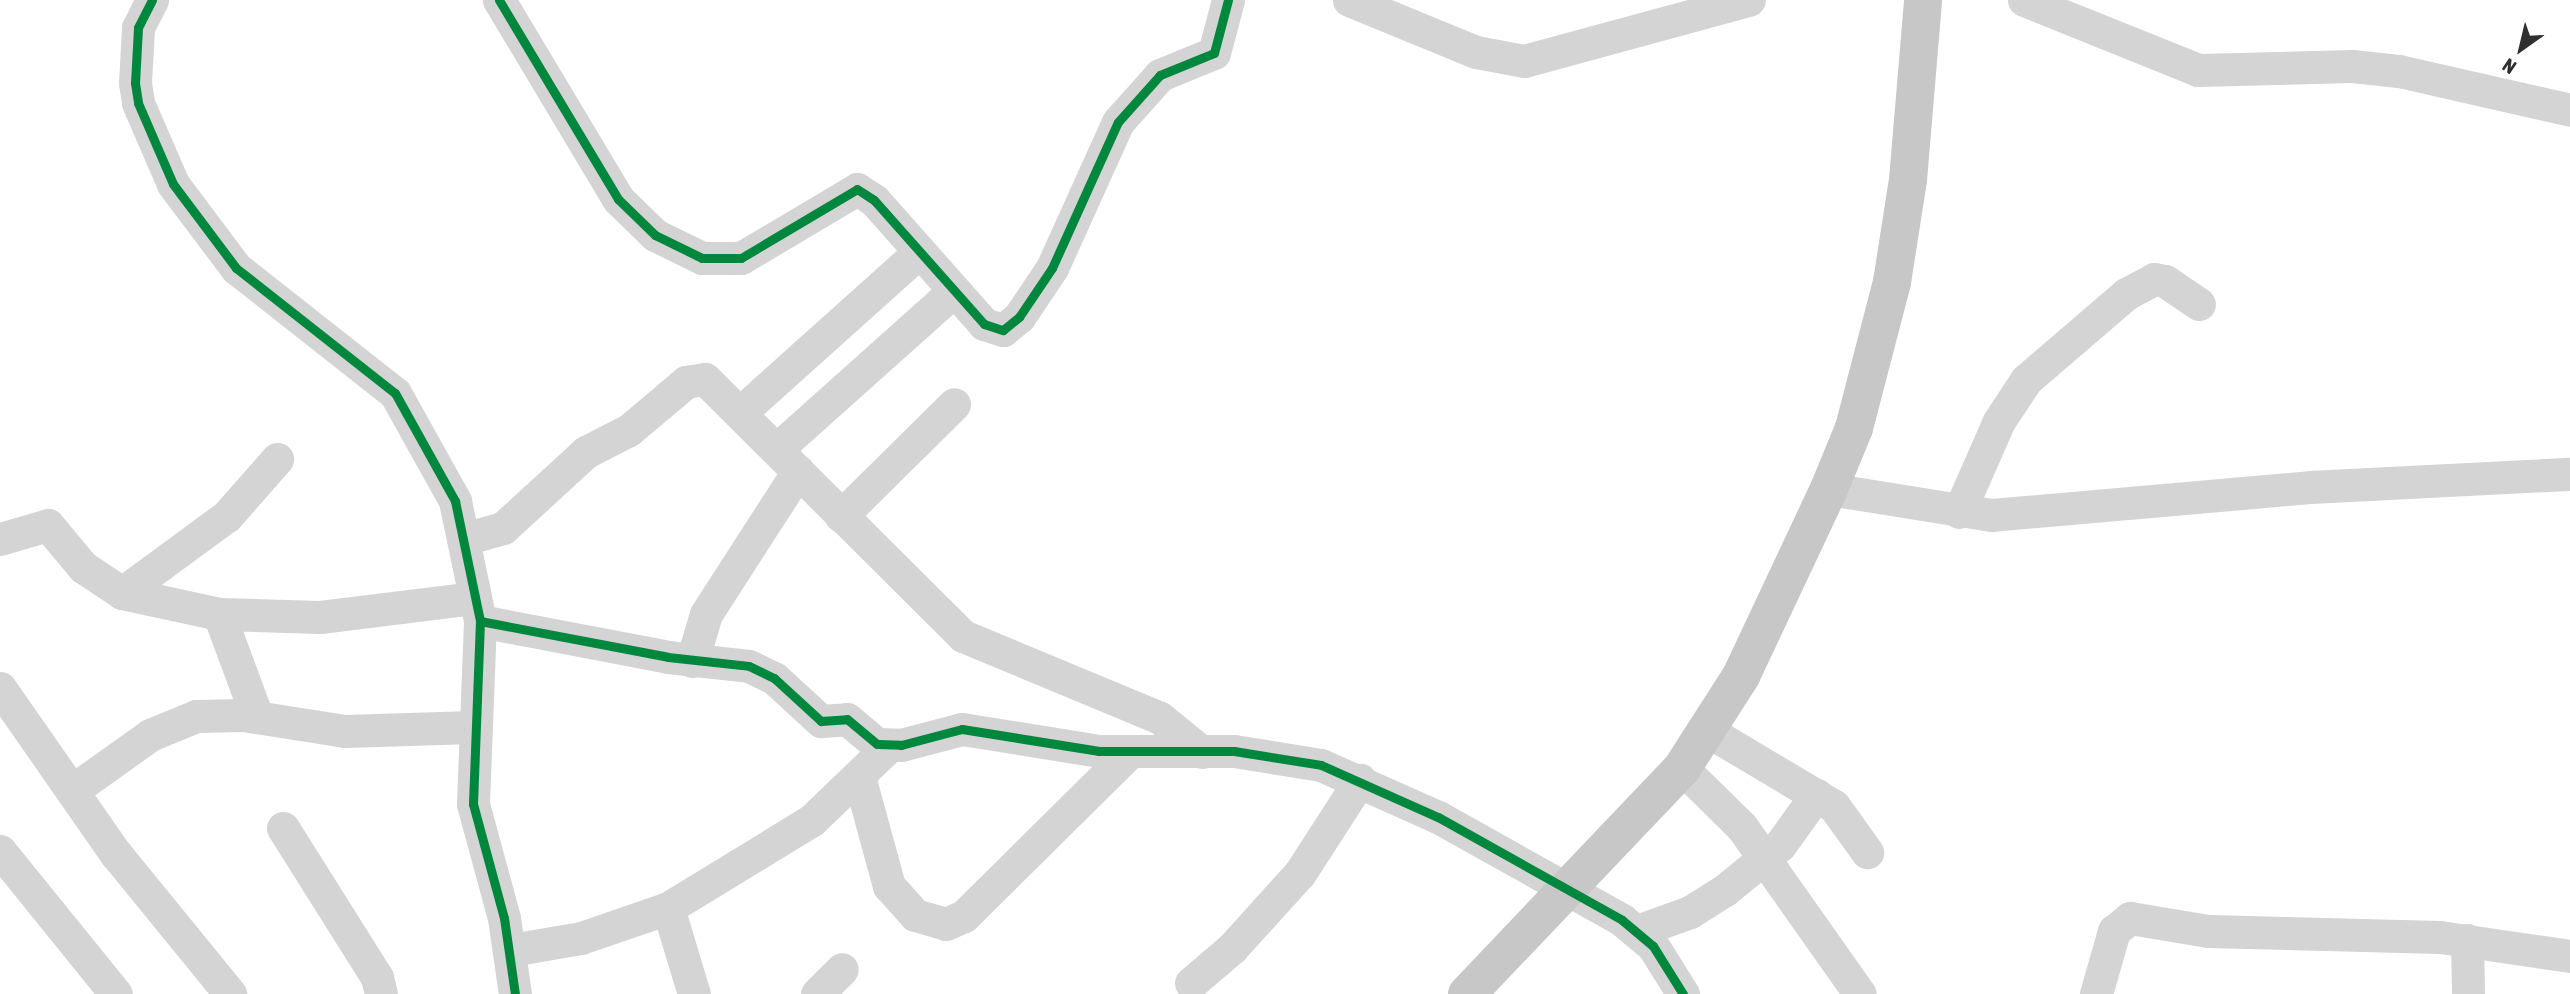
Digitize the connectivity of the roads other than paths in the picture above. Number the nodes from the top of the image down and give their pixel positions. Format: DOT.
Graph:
graph roads {
  1 [pos="152,0"];
  2 [pos="499,0"];
  3 [pos="1228,0"];
  4 [pos="1349,0"];
  5 [pos="1749,0"];
  6 [pos="1923,0"];
  7 [pos="2024,0"];
  8 [pos="2570,110"];
  9 [pos="919,252"];
  10 [pos="954,291"];
  11 [pos="2199,304"];
  12 [pos="954,404"];
  13 [pos="742,411"];
  14 [pos="276,459"];
  15 [pos="788,460"];
  16 [pos="2570,474"];
  17 [pos="1829,489"];
  18 [pos="1959,512"];
  19 [pos="841,516"];
  20 [pos="0,539"];
  21 [pos="464,539"];
  22 [pos="122,593"];
  23 [pos="478,610"];
  24 [pos="219,614"];
  25 [pos="692,661"];
  26 [pos="0,688"];
  27 [pos="257,717"];
  28 [pos="472,727"];
  29 [pos="1708,731"];
  30 [pos="889,746"];
  31 [pos="1202,751"];
  32 [pos="1129,754"];
  33 [pos="1682,768"];
  34 [pos="860,780"];
  35 [pos="1360,780"];
  36 [pos="73,790"];
  37 [pos="1816,795"];
  38 [pos="284,828"];
  39 [pos="0,851"];
  40 [pos="1867,852"];
  41 [pos="1765,859"];
  42 [pos="1567,890"];
  43 [pos="668,908"];
  44 [pos="1637,931"];
  45 [pos="2467,940"];
  46 [pos="511,950"];
  47 [pos="2570,956"];
  48 [pos="842,970"];
  49 [pos="1191,983"];
  50 [pos="116,994"];
  51 [pos="230,994"];
  52 [pos="381,994"];
  53 [pos="515,994"];
  54 [pos="694,994"];
  55 [pos="817,994"];
  56 [pos="1467,994"];
  57 [pos="1684,994"];
  58 [pos="1860,994"];
  59 [pos="2096,994"];
  60 [pos="2468,994"];
  1 -- 21 [label="street"];
  2 -- 9 [label="street"];
  3 -- 10 [label="street"];
  4 -- 5 [label="street"];
  6 -- 17 [label="main road"];
  7 -- 8 [label="street"];
  9 -- 10 [label="street"];
  9 -- 13 [label="street"];
  10 -- 15 [label="street"];
  11 -- 18 [label="street"];
  12 -- 19 [label="street"];
  13 -- 15 [label="street"];
  13 -- 21 [label="street"];
  14 -- 22 [label="street"];
  15 -- 19 [label="street"];
  15 -- 25 [label="street"];
  16 -- 18 [label="street"];
  17 -- 18 [label="street"];
  17 -- 29 [label="main road"];
  19 -- 31 [label="street"];
  20 -- 22 [label="street"];
  21 -- 23 [label="street"];
  22 -- 24 [label="street"];
  23 -- 24 [label="street"];
  23 -- 25 [label="street"];
  23 -- 28 [label="street"];
  24 -- 27 [label="street"];
  25 -- 30 [label="street"];
  26 -- 36 [label="street"];
  27 -- 28 [label="street"];
  27 -- 36 [label="street"];
  28 -- 46 [label="street"];
  29 -- 33 [label="main road"];
  29 -- 37 [label="street"];
  30 -- 32 [label="street"];
  30 -- 34 [label="street"];
  31 -- 32 [label="street"];
  31 -- 35 [label="street"];
  32 -- 34 [label="street"];
  33 -- 41 [label="street"];
  33 -- 42 [label="main road"];
  34 -- 43 [label="street"];
  35 -- 42 [label="street"];
  35 -- 49 [label="street"];
  36 -- 51 [label="street"];
  37 -- 40 [label="street"];
  37 -- 41 [label="street"];
  38 -- 52 [label="street"];
  39 -- 50 [label="street"];
  41 -- 44 [label="street"];
  41 -- 58 [label="street"];
  42 -- 44 [label="street"];
  42 -- 56 [label="main road"];
  43 -- 46 [label="street"];
  43 -- 54 [label="street"];
  44 -- 57 [label="street"];
  45 -- 47 [label="street"];
  45 -- 59 [label="street"];
  45 -- 60 [label="street"];
  46 -- 53 [label="street"];
  48 -- 55 [label="street"];
}
